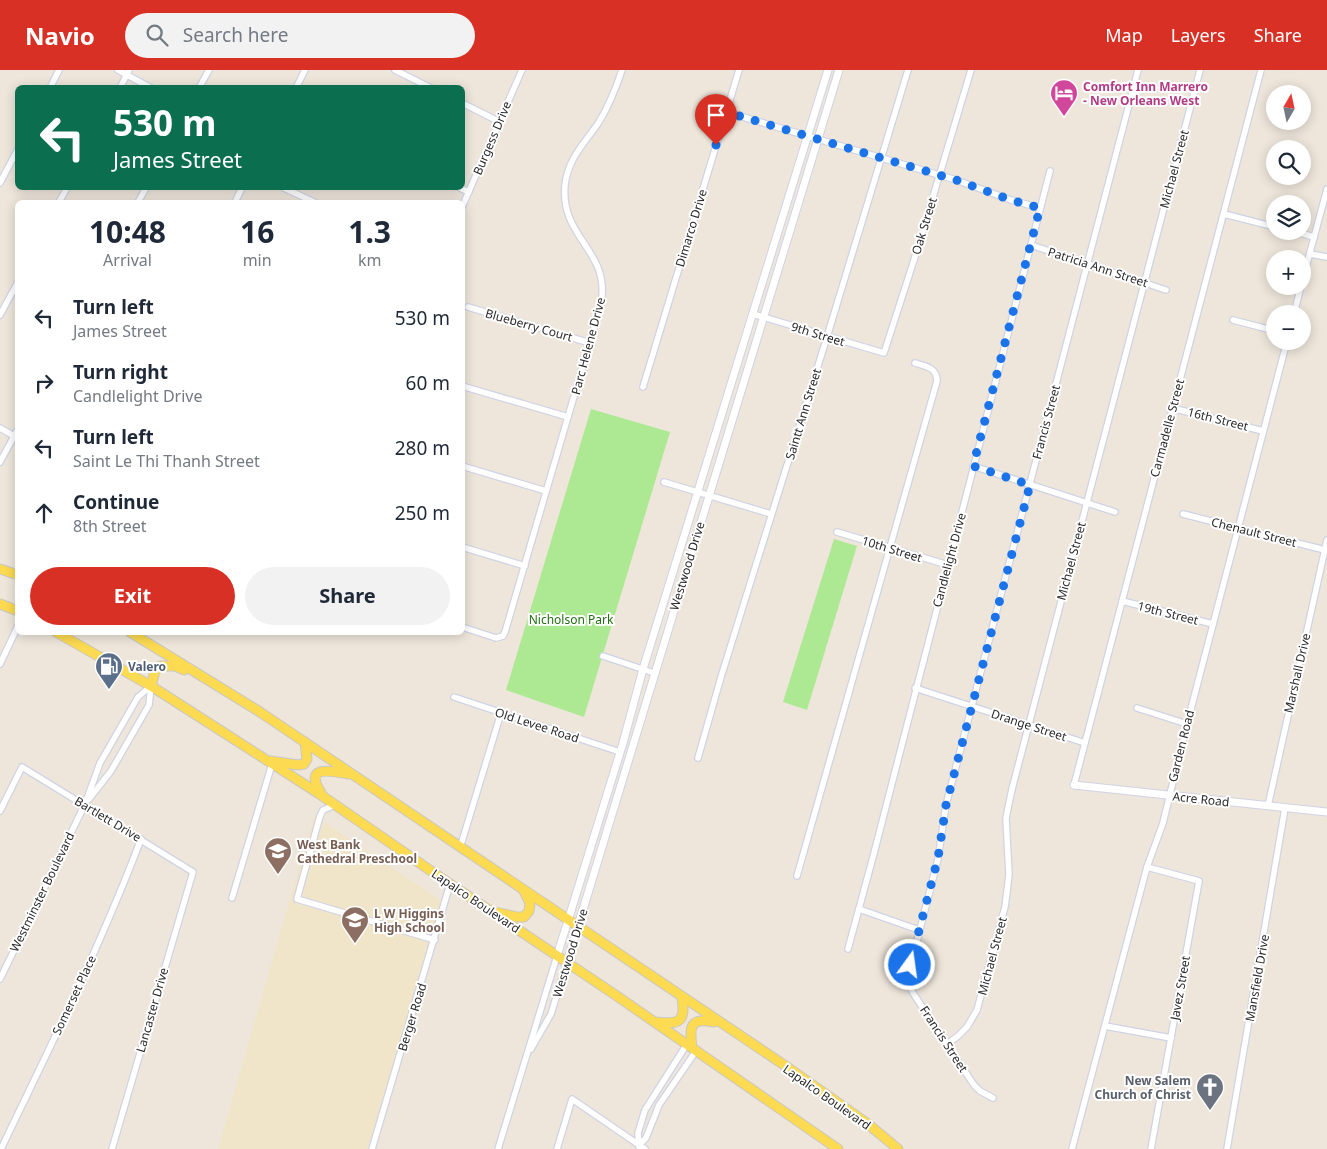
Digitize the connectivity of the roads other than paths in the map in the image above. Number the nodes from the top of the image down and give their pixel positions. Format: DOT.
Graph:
graph roads {
  1 [pos="59,70"];
  2 [pos="118,70"];
  3 [pos="208,70"];
  4 [pos="306,70"];
  5 [pos="395,70"];
  6 [pos="522,70"];
  7 [pos="622,70"];
  8 [pos="739,70"];
  9 [pos="828,70"];
  10 [pos="839,70"];
  11 [pos="908,70"];
  12 [pos="970,70"];
  13 [pos="1138,70"];
  14 [pos="1200,70"];
  15 [pos="1261,70"];
  16 [pos="128,72"];
  17 [pos="52,85"];
  18 [pos="122,85"];
  19 [pos="147,85"];
  20 [pos="200,85"];
  21 [pos="298,85"];
  22 [pos="425,85"];
  23 [pos="465,104"];
  24 [pos="726,112"];
  25 [pos="500,122"];
  26 [pos="807,137"];
  27 [pos="818,140"];
  28 [pos="15,154"];
  29 [pos="881,158"];
  30 [pos="1050,170"];
  31 [pos="939,175"];
  32 [pos="0,182"];
  33 [pos="1327,189"];
  34 [pos="288,190"];
  35 [pos="464,190"];
  36 [pos="469,192"];
  37 [pos="310,200"];
  38 [pos="465,201"];
  39 [pos="1040,208"];
  40 [pos="1224,214"];
  41 [pos="1266,225"];
  42 [pos="1311,236"];
  43 [pos="1314,237"];
  44 [pos="1031,245"];
  45 [pos="1311,250"];
  46 [pos="1311,254"];
  47 [pos="1327,256"];
  48 [pos="1088,264"];
  49 [pos="1144,283"];
  50 [pos="15,288"];
  51 [pos="1166,290"];
  52 [pos="468,307"];
  53 [pos="753,314"];
  54 [pos="0,315"];
  55 [pos="763,317"];
  56 [pos="1232,320"];
  57 [pos="1266,329"];
  58 [pos="827,337"];
  59 [pos="590,343"];
  60 [pos="1285,350"];
  61 [pos="884,353"];
  62 [pos="915,363"];
  63 [pos="465,387"];
  64 [pos="643,387"];
  65 [pos="1172,408"];
  66 [pos="568,417"];
  67 [pos="0,428"];
  68 [pos="1264,431"];
  69 [pos="14,436"];
  70 [pos="0,462"];
  71 [pos="973,466"];
  72 [pos="465,467"];
  73 [pos="664,482"];
  74 [pos="1030,485"];
  75 [pos="546,491"];
  76 [pos="698,491"];
  77 [pos="709,495"];
  78 [pos="1086,503"];
  79 [pos="1115,512"];
  80 [pos="772,514"];
  81 [pos="1183,514"];
  82 [pos="1238,529"];
  83 [pos="837,532"];
  84 [pos="1327,540"];
  85 [pos="465,548"];
  86 [pos="889,549"];
  87 [pos="1325,550"];
  88 [pos="948,565"];
  89 [pos="525,566"];
  90 [pos="0,569"];
  91 [pos="15,574"];
  92 [pos="1122,601"];
  93 [pos="0,604"];
  94 [pos="15,610"];
  95 [pos="1213,624"];
  96 [pos="465,629"];
  97 [pos="15,632"];
  98 [pos="135,635"];
  99 [pos="69,636"];
  100 [pos="603,656"];
  101 [pos="0,664"];
  102 [pos="643,669"];
  103 [pos="654,673"];
  104 [pos="151,686"];
  105 [pos="915,688"];
  106 [pos="223,689"];
  107 [pos="454,697"];
  108 [pos="972,707"];
  109 [pos="1137,708"];
  110 [pos="501,713"];
  111 [pos="1187,724"];
  112 [pos="1029,725"];
  113 [pos="304,742"];
  114 [pos="1085,744"];
  115 [pos="620,752"];
  116 [pos="698,758"];
  117 [pos="269,762"];
  118 [pos="354,776"];
  119 [pos="1074,785"];
  120 [pos="1169,796"];
  121 [pos="324,797"];
  122 [pos="85,804"];
  123 [pos="335,805"];
  124 [pos="1268,806"];
  125 [pos="1285,808"];
  126 [pos="0,811"];
  127 [pos="1327,812"];
  128 [pos="141,839"];
  129 [pos="460,848"];
  130 [pos="1147,867"];
  131 [pos="192,872"];
  132 [pos="797,876"];
  133 [pos="450,884"];
  134 [pos="524,891"];
  135 [pos="232,898"];
  136 [pos="859,909"];
  137 [pos="490,911"];
  138 [pos="567,920"];
  139 [pos="578,926"];
  140 [pos="919,930"];
  141 [pos="434,940"];
  142 [pos="848,949"];
  143 [pos="557,956"];
  144 [pos="567,962"];
  145 [pos="0,979"];
  146 [pos="682,998"];
  147 [pos="654,1022"];
  148 [pos="719,1023"];
  149 [pos="1105,1026"];
  150 [pos="1171,1038"];
  151 [pos="946,1044"];
  152 [pos="692,1047"];
  153 [pos="526,1057"];
  154 [pos="993,1098"];
  155 [pos="641,1148"];
  156 [pos="1,1149"];
  157 [pos="112,1149"];
  158 [pos="372,1149"];
  159 [pos="498,1149"];
  160 [pos="556,1149"];
  161 [pos="838,1149"];
  162 [pos="898,1149"];
  163 [pos="1072,1149"];
  164 [pos="1151,1149"];
  165 [pos="1227,1149"];
  1 -- 17 [label="street"];
  2 -- 16 [label="street"];
  3 -- 20 [label="street"];
  4 -- 21 [label="street"];
  5 -- 22 [label="street"];
  6 -- 25 [label="street, Burgess Drive"];
  7 -- 59 [label="street, Parc Helene Drive"];
  8 -- 24 [label="street, Dimarco Drive"];
  9 -- 26 [label="street, Westwood Drive"];
  10 -- 27 [label="street, Westwood Drive"];
  11 -- 29 [label="street, Saintt Ann Street"];
  12 -- 31 [label="street, Oak Street"];
  13 -- 48 [label="street, Francis Street"];
  14 -- 49 [label="street, Michael Street"];
  15 -- 40 [label="street, Carmadelle Street"];
  16 -- 18 [label="street"];
  16 -- 19 [label="street"];
  23 -- 25 [label="street"];
  24 -- 26 [label="street"];
  24 -- 64 [label="street, Dimarco Drive"];
  25 -- 36 [label="street, Burgess Drive"];
  26 -- 27 [label="street"];
  26 -- 53 [label="street, Westwood Drive"];
  27 -- 29 [label="street"];
  27 -- 55 [label="street, Westwood Drive"];
  28 -- 32 [label="street"];
  29 -- 31 [label="street"];
  29 -- 58 [label="street, Saintt Ann Street"];
  30 -- 39 [label="street, Candlelight Drive"];
  31 -- 39 [label="street"];
  31 -- 61 [label="street, Oak Street"];
  33 -- 43 [label="street"];
  34 -- 37 [label="street"];
  35 -- 36 [label="street"];
  36 -- 38 [label="street, Burgess Drive"];
  39 -- 44 [label="street, Candlelight Drive"];
  40 -- 41 [label="street"];
  40 -- 65 [label="street, Carmadelle Street"];
  42 -- 43 [label="street"];
  43 -- 45 [label="street"];
  44 -- 48 [label="street, Patricia Ann Street"];
  44 -- 71 [label="street, Candlelight Drive"];
  46 -- 47 [label="street"];
  48 -- 49 [label="street, Patricia Ann Street"];
  48 -- 74 [label="street, Francis Street"];
  49 -- 51 [label="street, Patricia Ann Street"];
  49 -- 78 [label="street, Michael Street"];
  50 -- 54 [label="street"];
  52 -- 59 [label="street, Blueberry Court"];
  53 -- 55 [label="street, 9th Street"];
  53 -- 76 [label="street, Westwood Drive"];
  55 -- 58 [label="street, 9th Street"];
  55 -- 77 [label="street, Westwood Drive"];
  56 -- 57 [label="street"];
  58 -- 61 [label="street, 9th Street"];
  58 -- 80 [label="street, Saintt Ann Street"];
  59 -- 66 [label="street, Parc Helene Drive"];
  60 -- 68 [label="street, Garden Road"];
  62 -- 86 [label="street"];
  63 -- 66 [label="street"];
  65 -- 68 [label="street, 16th Street"];
  65 -- 92 [label="street, Carmadelle Street"];
  66 -- 75 [label="street, Parc Helene Drive"];
  67 -- 69 [label="street"];
  68 -- 82 [label="street, Garden Road"];
  69 -- 70 [label="street"];
  71 -- 74 [label="street"];
  71 -- 88 [label="street, Candlelight Drive"];
  72 -- 75 [label="street"];
  73 -- 76 [label="street"];
  74 -- 78 [label="street"];
  74 -- 108 [label="street, Francis Street"];
  75 -- 89 [label="street, Parc Helene Drive"];
  76 -- 77 [label="street"];
  76 -- 102 [label="street, Westwood Drive"];
  77 -- 80 [label="street"];
  77 -- 103 [label="street, Westwood Drive"];
  78 -- 79 [label="street"];
  78 -- 112 [label="street, Michael Street"];
  80 -- 116 [label="street, Saintt Ann Street"];
  81 -- 82 [label="street, Chenault Street"];
  82 -- 87 [label="street, Chenault Street"];
  82 -- 95 [label="street, Garden Road"];
  83 -- 86 [label="street, 10th Street"];
  84 -- 87 [label="street, Marshall Drive"];
  85 -- 89 [label="street"];
  86 -- 88 [label="street, 10th Street"];
  86 -- 132 [label="street"];
  87 -- 124 [label="street, Marshall Drive"];
  88 -- 105 [label="street, Candlelight Drive"];
  89 -- 96 [label="street, Parc Helene Drive"];
  90 -- 91 [label="main road"];
  92 -- 95 [label="street, 19th Street"];
  92 -- 114 [label="street, Carmadelle Street"];
  93 -- 94 [label="main road"];
  95 -- 111 [label="street, Garden Road"];
  97 -- 101 [label="street"];
  98 -- 106 [label="main road, Lapalco Boulevard"];
  99 -- 104 [label="main road, Lapalco Boulevard"];
  100 -- 102 [label="street"];
  102 -- 103 [label="street"];
  102 -- 115 [label="street, Westwood Drive"];
  103 -- 139 [label="street, Westwood Drive"];
  104 -- 106 [label="main road"];
  104 -- 117 [label="main road, Lapalco Boulevard"];
  104 -- 122 [label="street, Westminster Boulevard"];
  104 -- 122 [label="street, Westminster Boulevard"];
  105 -- 108 [label="street, Drange Street"];
  105 -- 136 [label="street, Candlelight Drive"];
  106 -- 113 [label="main road, Lapalco Boulevard"];
  107 -- 110 [label="street, Old Levee Road"];
  108 -- 112 [label="street, Drange Street"];
  108 -- 140 [label="street, Francis Street"];
  109 -- 111 [label="street"];
  110 -- 115 [label="street, Old Levee Road"];
  110 -- 129 [label="street"];
  111 -- 120 [label="street, Garden Road"];
  112 -- 114 [label="street, Drange Street"];
  112 -- 151 [label="street, Michael Street"];
  113 -- 117 [label="main road"];
  113 -- 118 [label="main road, Lapalco Boulevard"];
  114 -- 119 [label="street, Carmadelle Street"];
  115 -- 138 [label="street, Westwood Drive"];
  117 -- 121 [label="main road, Lapalco Boulevard"];
  117 -- 135 [label="street"];
  118 -- 121 [label="main road"];
  118 -- 129 [label="main road, Lapalco Boulevard"];
  119 -- 120 [label="street, Acre Road"];
  120 -- 124 [label="street, Acre Road"];
  120 -- 130 [label="street, Garden Road"];
  121 -- 123 [label="main road, Lapalco Boulevard"];
  122 -- 126 [label="street, Bartlett Drive"];
  122 -- 128 [label="street, Bartlett Drive"];
  122 -- 145 [label="street, Westminster Boulevard"];
  123 -- 133 [label="main road, Lapalco Boulevard"];
  123 -- 141 [label="street"];
  124 -- 125 [label="street, Acre Road"];
  125 -- 127 [label="street, Acre Road"];
  125 -- 165 [label="street, Mansfield Drive"];
  128 -- 131 [label="street, Bartlett Drive"];
  128 -- 156 [label="street, Somerset Place"];
  129 -- 134 [label="main road, Lapalco Boulevard"];
  130 -- 149 [label="street, Garden Road"];
  130 -- 150 [label="street, Javez Street"];
  131 -- 157 [label="street, Lancaster Drive"];
  133 -- 137 [label="main road, Lapalco Boulevard"];
  133 -- 141 [label="street, Berger Road"];
  134 -- 137 [label="main road"];
  134 -- 138 [label="main road, Lapalco Boulevard"];
  136 -- 140 [label="street"];
  136 -- 142 [label="street, Candlelight Drive"];
  137 -- 143 [label="main road, Lapalco Boulevard"];
  138 -- 139 [label="main road, Lapalco Boulevard"];
  138 -- 143 [label="street, Westwood Drive"];
  139 -- 144 [label="street, Westwood Drive"];
  139 -- 146 [label="main road, Lapalco Boulevard"];
  140 -- 151 [label="street, Francis Street"];
  141 -- 158 [label="street, Berger Road"];
  143 -- 144 [label="main road, Lapalco Boulevard"];
  143 -- 153 [label="street, Westwood Drive"];
  144 -- 147 [label="main road, Lapalco Boulevard"];
  144 -- 153 [label="street, Westwood Drive"];
  146 -- 147 [label="main road"];
  146 -- 148 [label="main road, Lapalco Boulevard"];
  147 -- 152 [label="main road, Lapalco Boulevard"];
  148 -- 152 [label="main road"];
  148 -- 162 [label="main road, Lapalco Boulevard"];
  149 -- 150 [label="street"];
  149 -- 163 [label="street, Garden Road"];
  150 -- 164 [label="street, Javez Street"];
  151 -- 154 [label="street, Francis Street"];
  152 -- 155 [label="street"];
  152 -- 155 [label="street"];
  152 -- 161 [label="main road, Lapalco Boulevard"];
  153 -- 159 [label="street, Westwood Drive"];
  155 -- 160 [label="street"];
}
